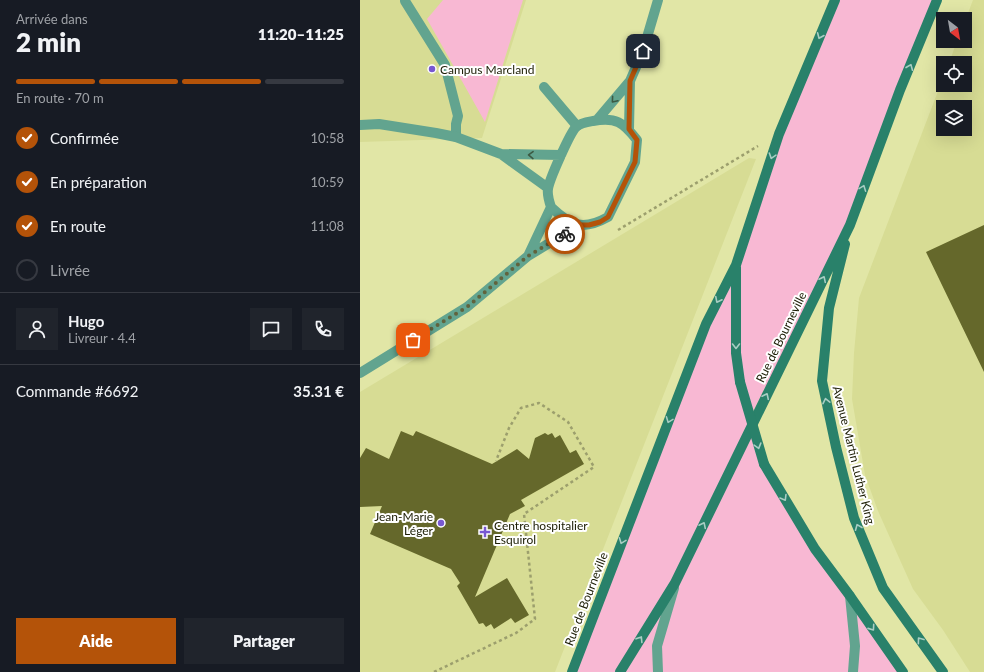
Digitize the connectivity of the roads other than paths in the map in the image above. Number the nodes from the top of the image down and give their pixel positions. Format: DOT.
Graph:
graph roads {
  1 [pos="658,0"];
  2 [pos="835,0"];
  3 [pos="937,0"];
  4 [pos="405,1"];
  5 [pos="630,81"];
  6 [pos="544,87"];
  7 [pos="597,120"];
  8 [pos="360,125"];
  9 [pos="577,126"];
  10 [pos="629,129"];
  11 [pos="456,138"];
  12 [pos="501,154"];
  13 [pos="561,156"];
  14 [pos="548,188"];
  15 [pos="551,207"];
  16 [pos="580,225"];
  17 [pos="850,225"];
  18 [pos="528,256"];
  19 [pos="736,265"];
  20 [pos="360,373"];
  21 [pos="675,583"];
  22 [pos="850,596"];
  23 [pos="572,672"];
  24 [pos="620,672"];
  25 [pos="658,672"];
  26 [pos="853,672"];
  27 [pos="903,672"];
  28 [pos="943,672"];
  1 -- 5 [label="street"];
  2 -- 19 [label="main road, Rue de Bourneville, one-way"];
  17 -- 3 [label="main road, Rue de Bourneville, one-way"];
  4 -- 11 [label="street"];
  5 -- 7 [label="street, one-way"];
  5 -- 10 [label="street"];
  6 -- 9 [label="street"];
  7 -- 9 [label="street"];
  7 -- 10 [label="street"];
  8 -- 11 [label="street"];
  9 -- 13 [label="street"];
  10 -- 16 [label="street"];
  11 -- 12 [label="street"];
  13 -- 12 [label="street, one-way"];
  12 -- 14 [label="street"];
  13 -- 14 [label="street"];
  14 -- 15 [label="street"];
  15 -- 16 [label="street"];
  15 -- 18 [label="street"];
  16 -- 18 [label="street"];
  21 -- 17 [label="main road, Rue de Bourneville, one-way"];
  28 -- 17 [label="main road, Avenue Martin Luther King, one-way"];
  18 -- 20 [label="street"];
  19 -- 22 [label="main road, one-way, bridge"];
  19 -- 23 [label="main road, Rue de Bourneville, one-way"];
  24 -- 21 [label="main road, Rue de Bourneville, one-way"];
  21 -- 25 [label="street"];
  22 -- 26 [label="street"];
  22 -- 27 [label="main road, one-way"];
}
